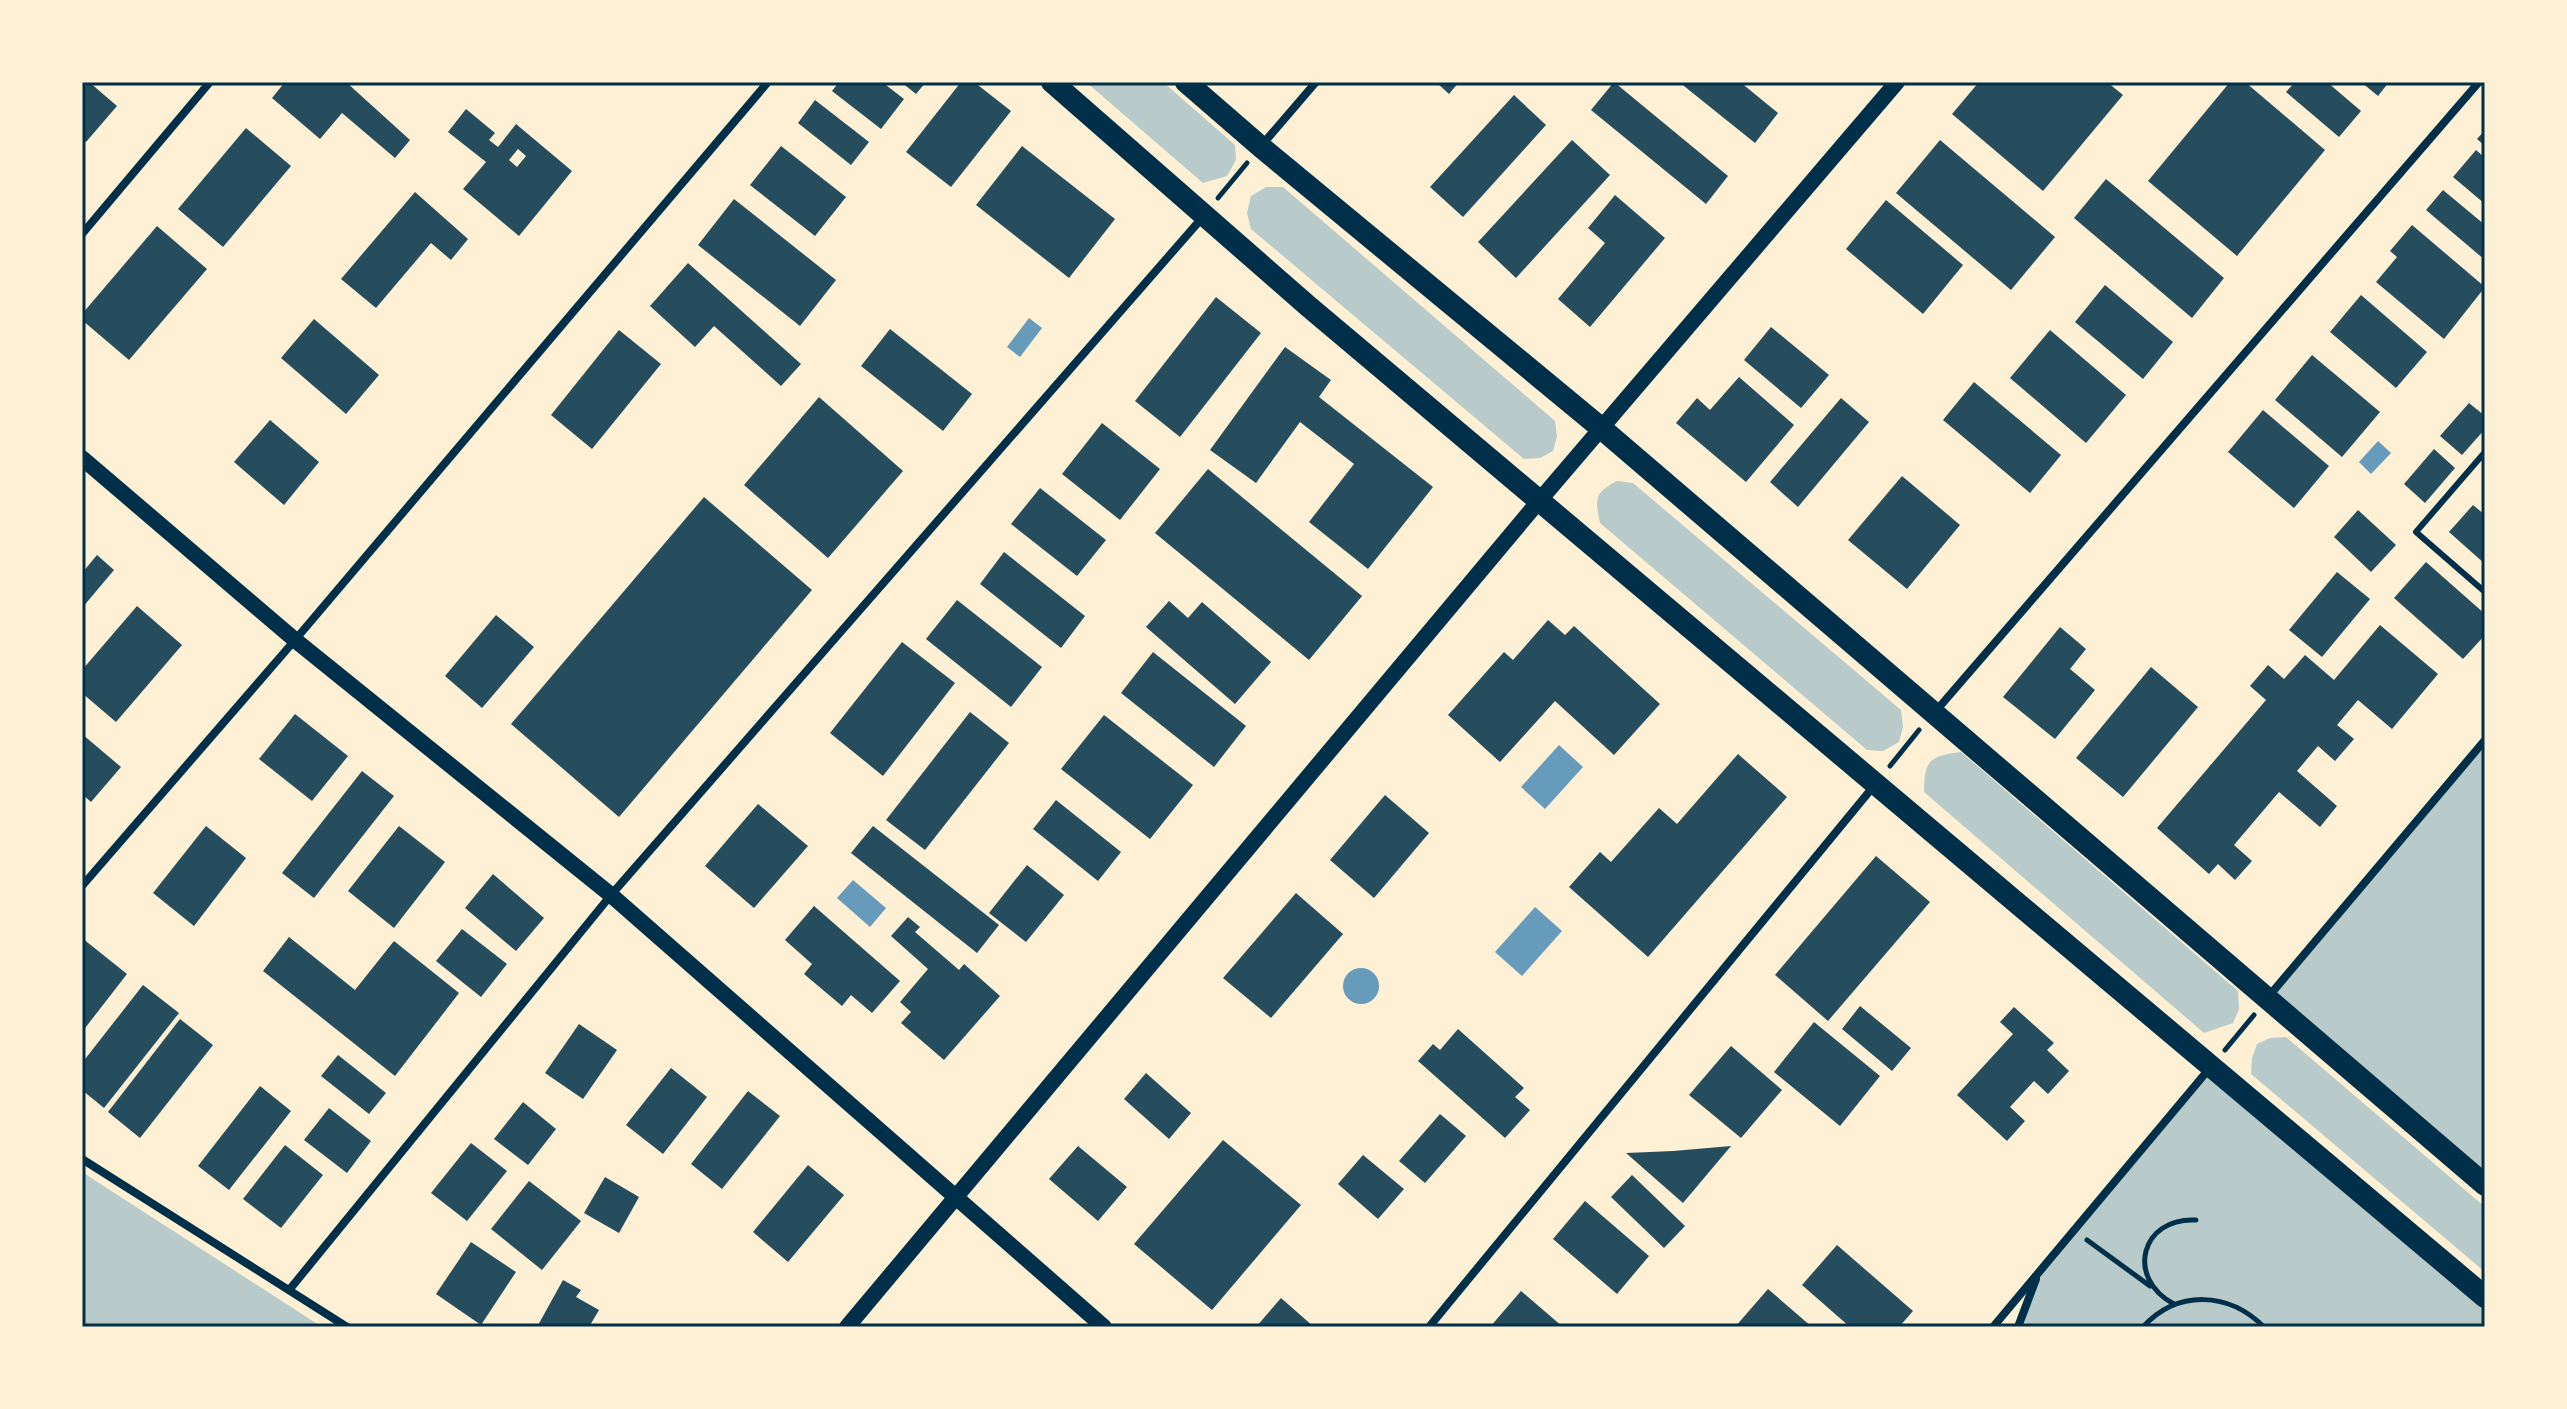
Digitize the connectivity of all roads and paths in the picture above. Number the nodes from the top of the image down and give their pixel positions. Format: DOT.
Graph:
graph roads {
  1 [pos="210,82"];
  2 [pos="768,82"];
  3 [pos="1052,82"];
  4 [pos="1186,82"];
  5 [pos="1316,82"];
  6 [pos="1897,82"];
  7 [pos="2479,82"];
  8 [pos="1261,147"];
  9 [pos="1204,215"];
  10 [pos="82,234"];
  11 [pos="1601,428"];
  12 [pos="2485,452"];
  13 [pos="82,458"];
  14 [pos="1539,501"];
  15 [pos="2485,592"];
  16 [pos="295,640"];
  17 [pos="1934,712"];
  18 [pos="2485,740"];
  19 [pos="2485,749"];
  20 [pos="2470,758"];
  21 [pos="1874,785"];
  22 [pos="82,886"];
  23 [pos="611,895"];
  24 [pos="2267,999"];
  25 [pos="2212,1066"];
  26 [pos="82,1159"];
  27 [pos="2485,1185"];
  28 [pos="957,1199"];
  29 [pos="2196,1220"];
  30 [pos="2074,1230"];
  31 [pos="2039,1271"];
  32 [pos="2151,1286"];
  33 [pos="290,1289"];
  34 [pos="2485,1297"];
  35 [pos="2174,1304"];
  36 [pos="347,1327"];
  37 [pos="847,1327"];
  38 [pos="1104,1327"];
  39 [pos="1429,1327"];
  40 [pos="1993,1327"];
  41 [pos="2018,1327"];
  42 [pos="2143,1327"];
  43 [pos="2264,1327"];
  1 -- 10 [label="street"];
  2 -- 16 [label="street"];
  3 -- 9 [label="highway"];
  4 -- 8 [label="highway"];
  5 -- 8 [label="street"];
  6 -- 11 [label="main road"];
  7 -- 17 [label="street"];
  8 -- 9 [label="path"];
  8 -- 11 [label="highway"];
  9 -- 14 [label="highway"];
  9 -- 23 [label="street"];
  11 -- 14 [label="main road"];
  11 -- 17 [label="highway"];
  12 -- 15 [label="lane"];
  13 -- 16 [label="main road"];
  14 -- 21 [label="highway"];
  14 -- 28 [label="main road"];
  16 -- 22 [label="street"];
  16 -- 23 [label="main road"];
  17 -- 21 [label="path"];
  17 -- 24 [label="highway"];
  18 -- 20 [label="street"];
  19 -- 20 [label="street"];
  20 -- 24 [label="street"];
  21 -- 25 [label="highway"];
  21 -- 39 [label="street"];
  23 -- 28 [label="main road"];
  23 -- 33 [label="street"];
  24 -- 25 [label="path"];
  24 -- 27 [label="highway"];
  25 -- 30 [label="street"];
  25 -- 34 [label="highway"];
  26 -- 33 [label="street"];
  28 -- 37 [label="main road"];
  28 -- 38 [label="main road"];
  29 -- 32 [label="path"];
  30 -- 31 [label="street"];
  30 -- 32 [label="path"];
  31 -- 40 [label="street"];
  31 -- 41 [label="street"];
  32 -- 35 [label="path"];
  33 -- 36 [label="street"];
  35 -- 42 [label="path"];
  35 -- 43 [label="path"];
}
